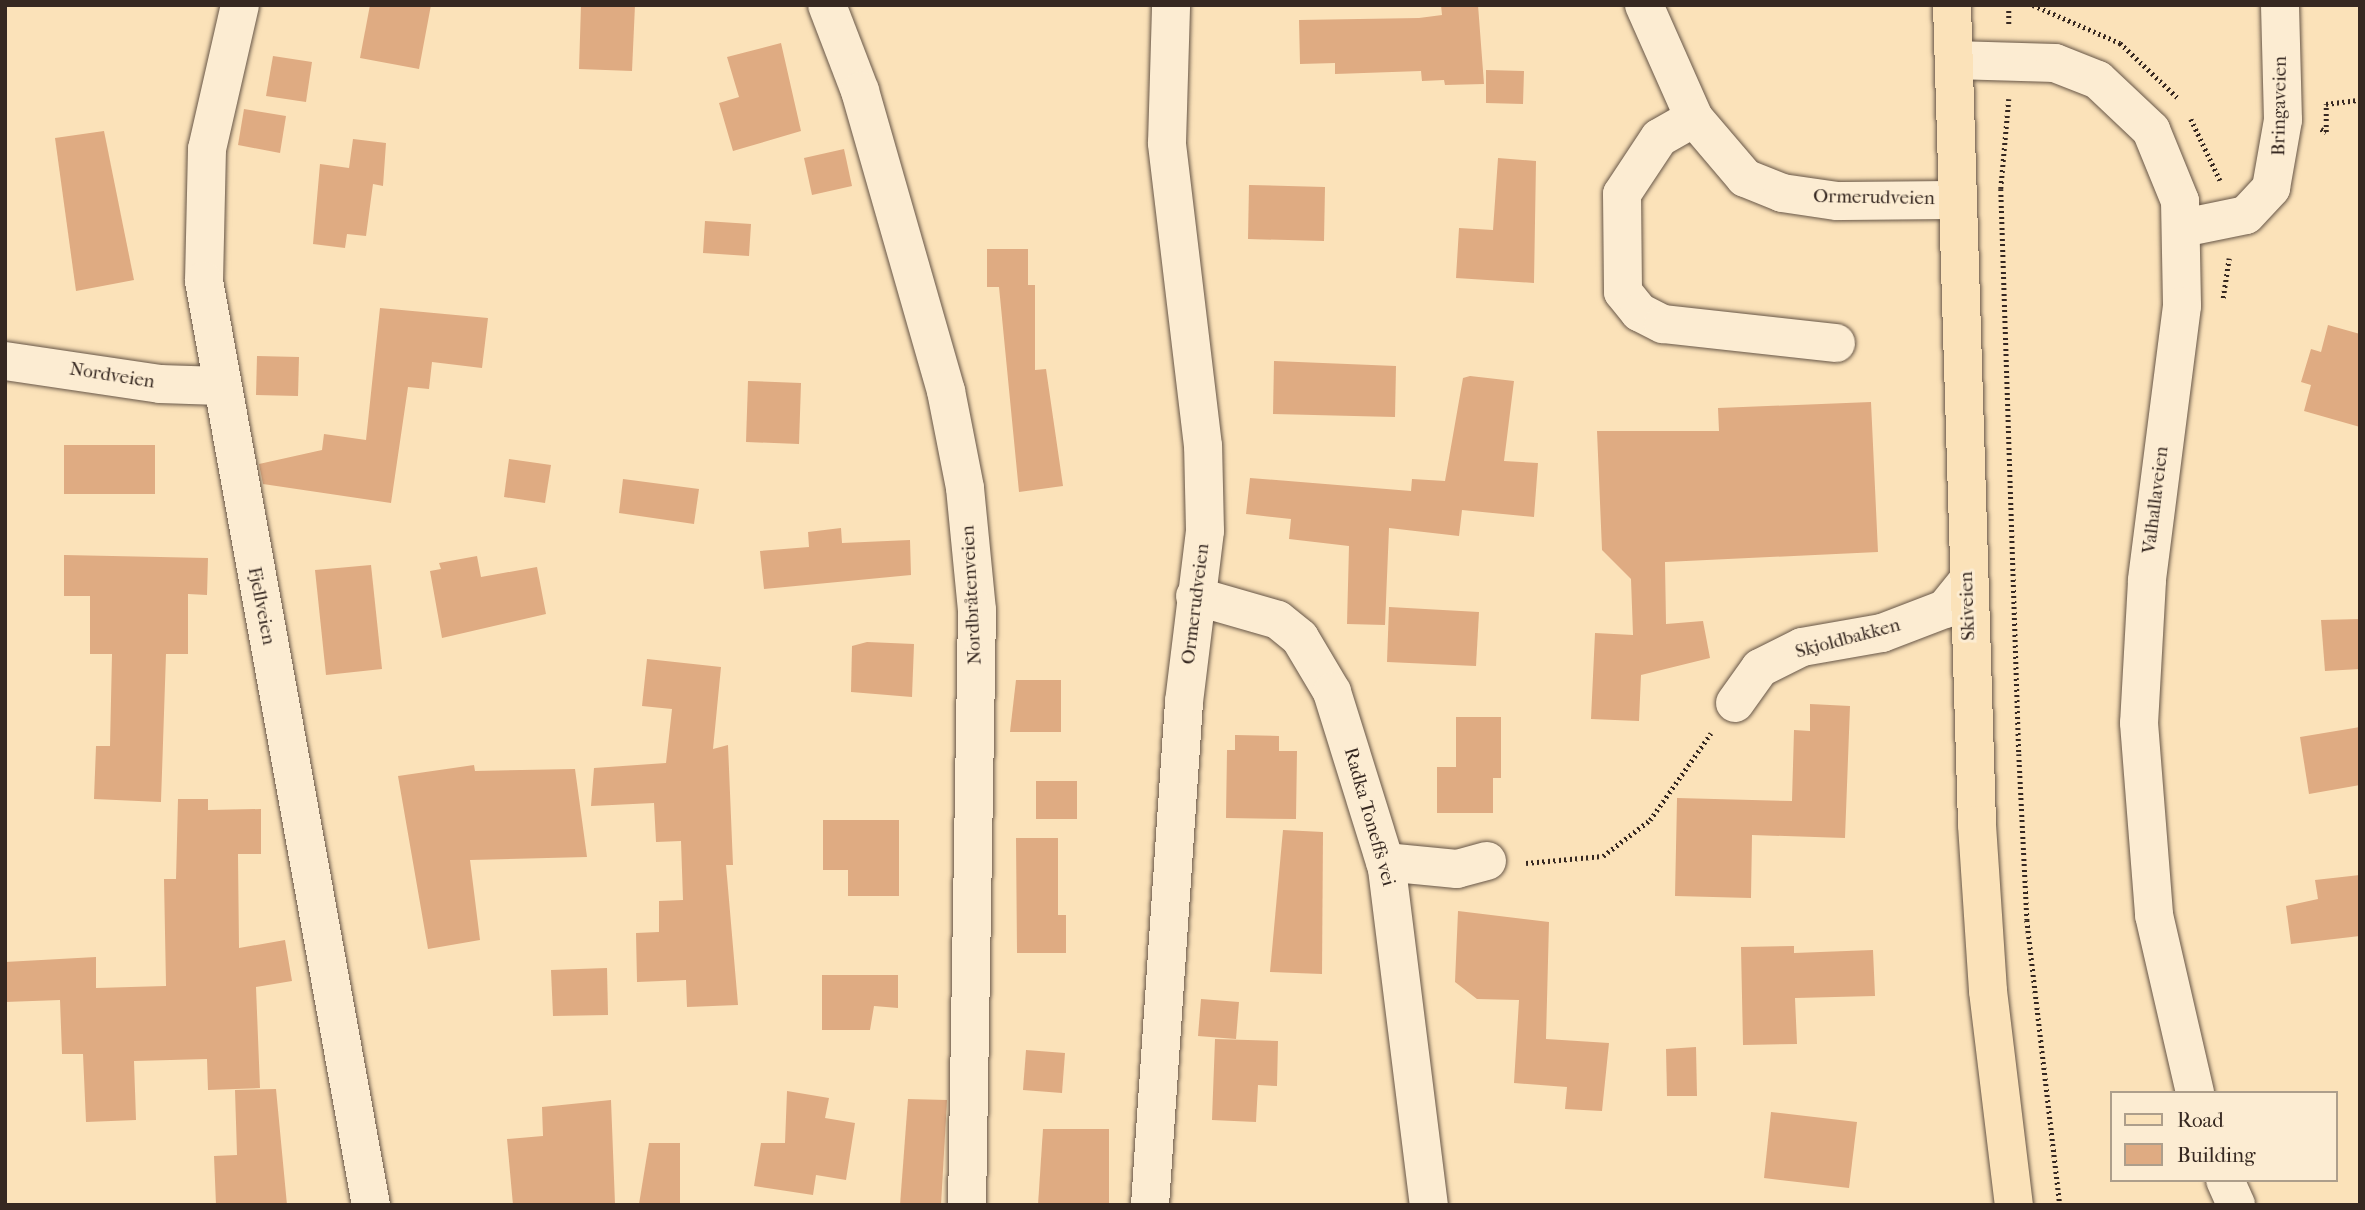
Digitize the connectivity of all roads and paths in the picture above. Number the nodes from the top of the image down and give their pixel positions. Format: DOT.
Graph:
graph roads {
  1 [pos="240,5"];
  2 [pos="827,5"];
  3 [pos="1171,5"];
  4 [pos="1643,5"];
  5 [pos="1952,5"];
  6 [pos="2280,5"];
  7 [pos="1954,60"];
  8 [pos="2009,96"];
  9 [pos="2360,100"];
  10 [pos="1694,118"];
  11 [pos="2326,129"];
  12 [pos="1957,200"];
  13 [pos="2183,228"];
  14 [pos="2229,254"];
  15 [pos="2222,305"];
  16 [pos="1836,343"];
  17 [pos="5,361"];
  18 [pos="220,386"];
  19 [pos="1967,582"];
  20 [pos="1195,596"];
  21 [pos="1735,703"];
  22 [pos="1486,861"];
  23 [pos="1385,862"];
  24 [pos="2195,1091"];
  25 [pos="2226,1182"];
  26 [pos="371,1205"];
  27 [pos="967,1205"];
  28 [pos="1150,1205"];
  29 [pos="1429,1205"];
  30 [pos="2014,1205"];
  31 [pos="2060,1205"];
  32 [pos="2236,1205"];
  1 -- 18 [label="street, Fjellveien"];
  2 -- 27 [label="street, Nordbråtenveien"];
  3 -- 20 [label="street, Ormerudveien"];
  4 -- 10 [label="street, Ormerudveien"];
  5 -- 7 [label="main road, Skiveien"];
  6 -- 13 [label="street, Bringaveien"];
  7 -- 12 [label="main road, Skiveien"];
  7 -- 13 [label="street, Valhallaveien"];
  8 -- 31 [label="path"];
  9 -- 11 [label="path"];
  10 -- 12 [label="street, Ormerudveien"];
  10 -- 16 [label="street"];
  12 -- 19 [label="main road, Skiveien"];
  13 -- 24 [label="street, Valhallaveien"];
  14 -- 15 [label="path"];
  17 -- 18 [label="street, Nordveien"];
  18 -- 26 [label="street, Fjellveien"];
  19 -- 21 [label="street, Skjoldbakken"];
  19 -- 30 [label="main road, Skiveien"];
  20 -- 23 [label="street, Radka Toneffs vei"];
  20 -- 28 [label="street, Ormerudveien"];
  21 -- 22 [label="path"];
  22 -- 23 [label="street"];
  23 -- 29 [label="street, Radka Toneffs vei"];
  25 -- 32 [label="street"];
}
